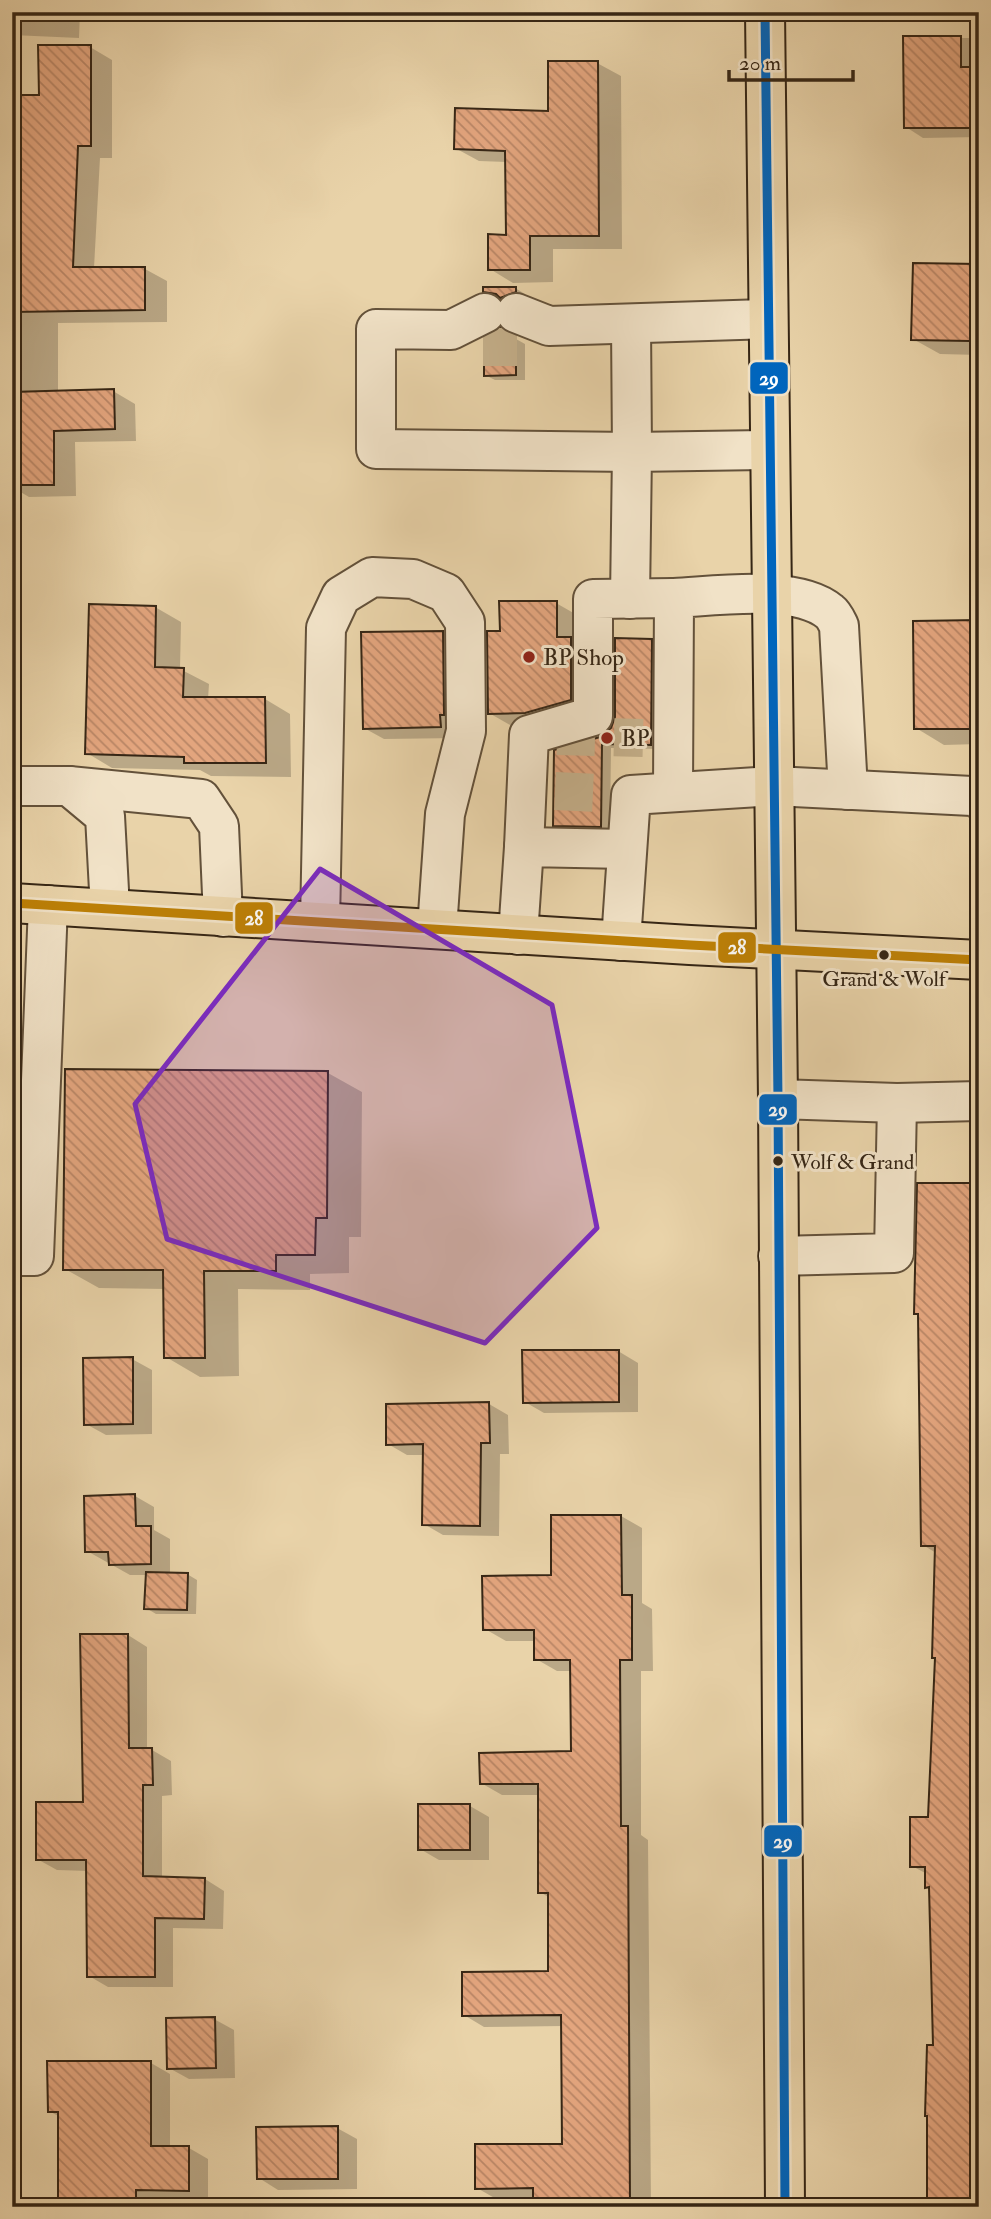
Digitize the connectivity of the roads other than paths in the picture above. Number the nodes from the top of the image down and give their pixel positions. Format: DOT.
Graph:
graph roads {
  1 [pos="765,12"];
  2 [pos="768,319"];
  3 [pos="631,324"];
  4 [pos="770,450"];
  5 [pos="632,452"];
  6 [pos="772,594"];
  7 [pos="674,598"];
  8 [pos="630,599"];
  9 [pos="12,786"];
  10 [pos="69,786"];
  11 [pos="774,786"];
  12 [pos="848,790"];
  13 [pos="673,791"];
  14 [pos="979,799"];
  15 [pos="524,847"];
  16 [pos="627,849"];
  17 [pos="30,904"];
  18 [pos="110,909"];
  19 [pos="223,917"];
  20 [pos="320,922"];
  21 [pos="437,929"];
  22 [pos="518,935"];
  23 [pos="621,941"];
  24 [pos="776,950"];
  25 [pos="979,960"];
  26 [pos="778,1099"];
  27 [pos="979,1101"];
  28 [pos="897,1103"];
  29 [pos="12,1256"];
  30 [pos="778,1256"];
  31 [pos="785,2207"];
  1 -- 2 [label="main road"];
  2 -- 3 [label="lane"];
  2 -- 4 [label="main road"];
  3 -- 5 [label="lane"];
  3 -- 5 [label="lane"];
  4 -- 5 [label="lane"];
  4 -- 6 [label="main road"];
  5 -- 8 [label="lane"];
  6 -- 7 [label="lane"];
  6 -- 11 [label="main road"];
  6 -- 12 [label="lane"];
  7 -- 8 [label="lane"];
  7 -- 13 [label="lane"];
  8 -- 15 [label="lane"];
  9 -- 10 [label="lane"];
  10 -- 18 [label="lane"];
  10 -- 19 [label="lane"];
  11 -- 12 [label="lane"];
  11 -- 13 [label="lane"];
  11 -- 24 [label="main road"];
  12 -- 14 [label="lane"];
  13 -- 16 [label="lane"];
  15 -- 16 [label="lane"];
  15 -- 22 [label="lane"];
  16 -- 23 [label="lane"];
  17 -- 18 [label="main road"];
  17 -- 29 [label="lane"];
  18 -- 19 [label="main road"];
  19 -- 20 [label="main road"];
  20 -- 21 [label="main road"];
  20 -- 21 [label="lane"];
  21 -- 22 [label="main road"];
  22 -- 23 [label="main road"];
  23 -- 24 [label="main road"];
  24 -- 25 [label="main road"];
  24 -- 26 [label="main road"];
  26 -- 28 [label="lane"];
  26 -- 30 [label="main road"];
  27 -- 28 [label="lane"];
  28 -- 30 [label="lane"];
  30 -- 31 [label="main road"];
}
